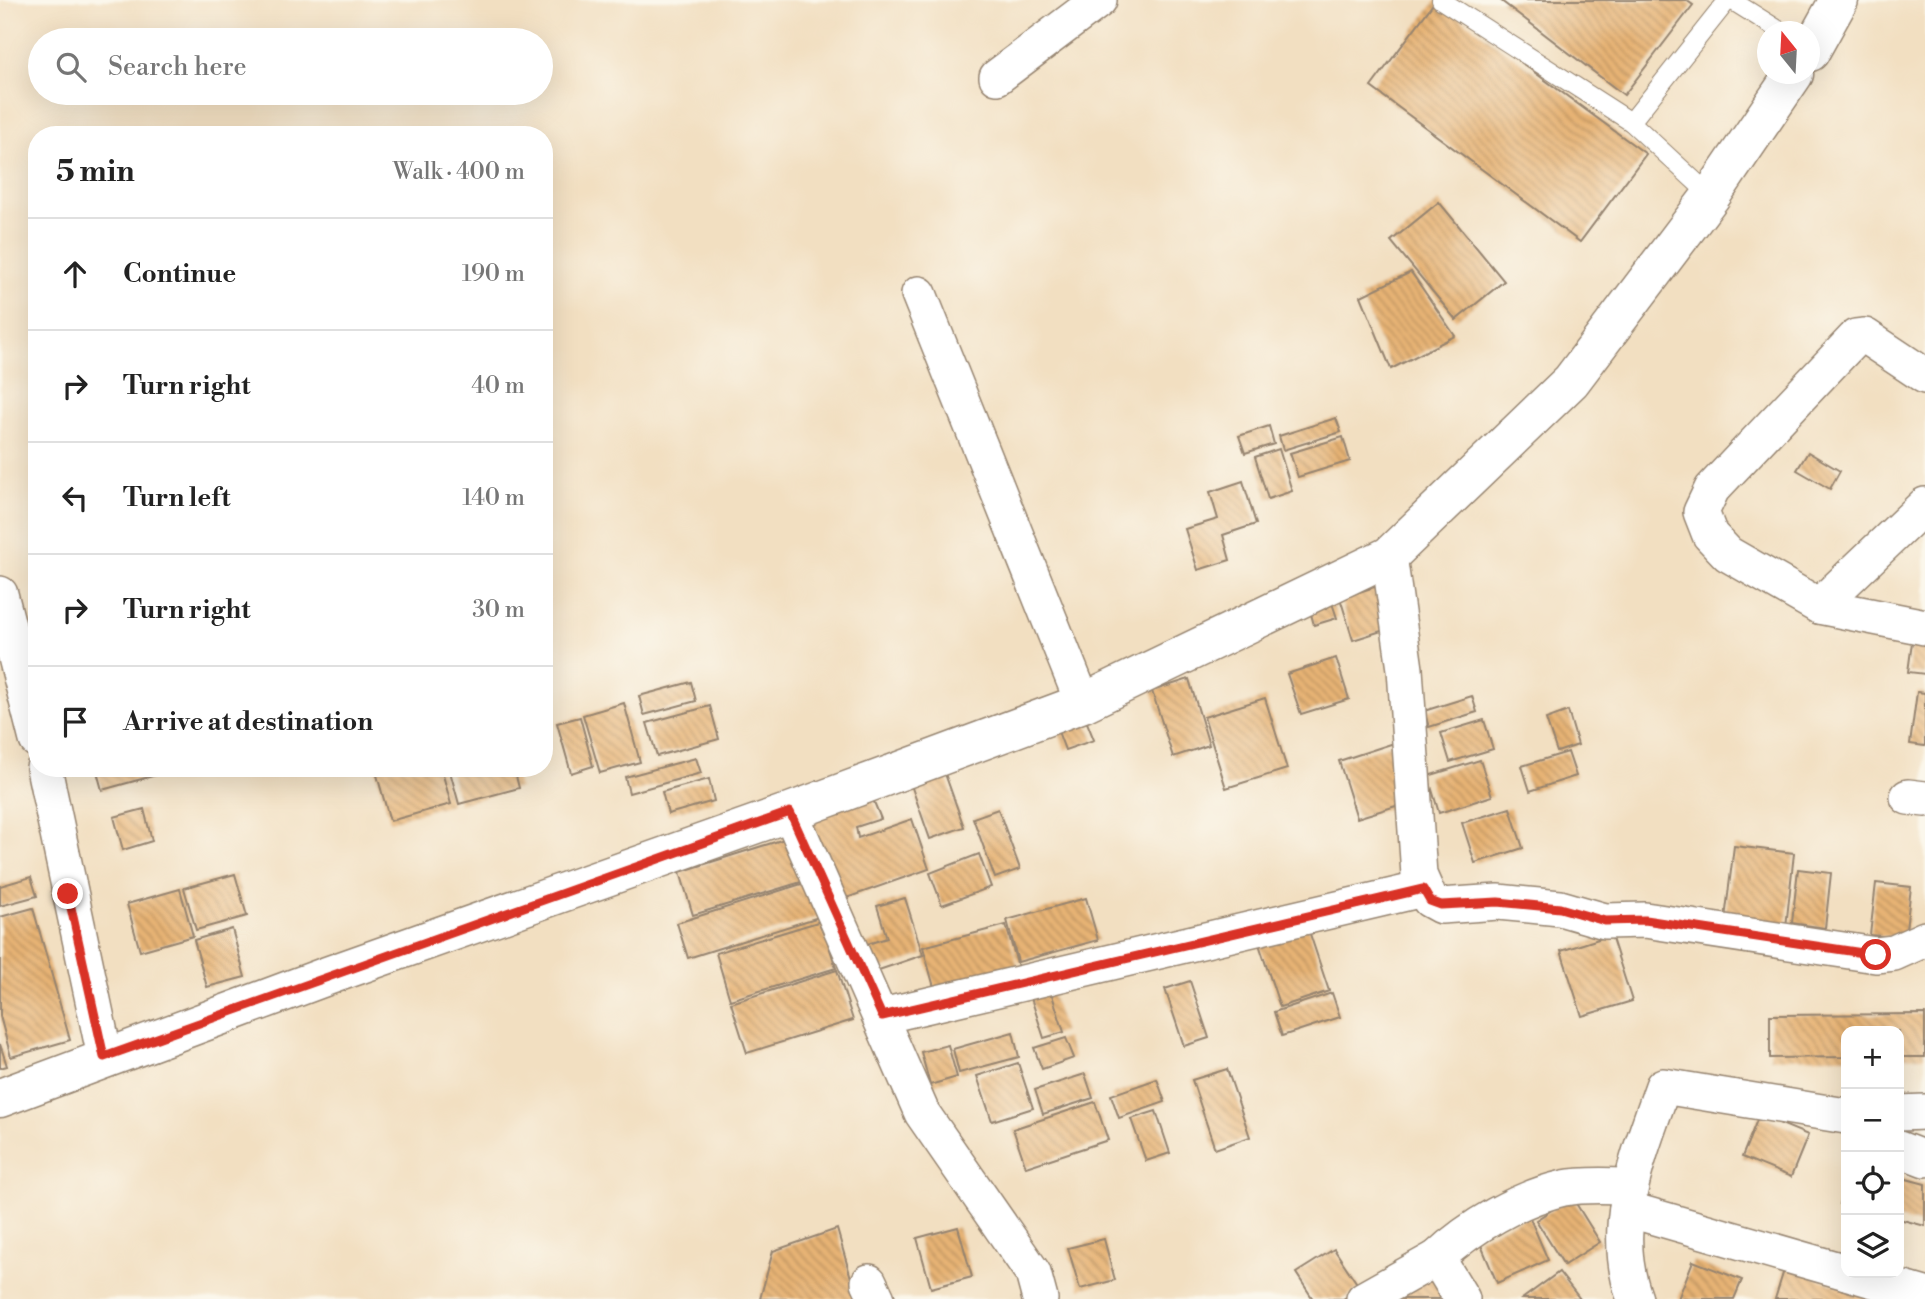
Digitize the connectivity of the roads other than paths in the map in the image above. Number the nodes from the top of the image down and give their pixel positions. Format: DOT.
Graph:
graph roads {
  1 [pos="1100,0"];
  2 [pos="1441,0"];
  3 [pos="1729,0"];
  4 [pos="1839,0"];
  5 [pos="1759,21"];
  6 [pos="1820,26"];
  7 [pos="997,77"];
  8 [pos="1781,84"];
  9 [pos="1631,122"];
  10 [pos="1711,196"];
  11 [pos="919,294"];
  12 [pos="1925,376"];
  13 [pos="1925,505"];
  14 [pos="1389,556"];
  15 [pos="0,594"];
  16 [pos="1819,606"];
  17 [pos="1925,627"];
  18 [pos="28,704"];
  19 [pos="1083,704"];
  20 [pos="46,777"];
  21 [pos="790,812"];
  22 [pos="1423,889"];
  23 [pos="1925,939"];
  24 [pos="882,1016"];
  25 [pos="104,1057"];
  26 [pos="0,1098"];
  27 [pos="1925,1112"];
  28 [pos="1904,1113"];
  29 [pos="1841,1115"];
  30 [pos="1904,1151"];
  31 [pos="1925,1159"];
  32 [pos="1628,1198"];
  33 [pos="1437,1258"];
  34 [pos="1841,1270"];
  35 [pos="1869,1278"];
  36 [pos="1925,1294"];
  37 [pos="1040,1299"];
  38 [pos="1364,1299"];
  39 [pos="1462,1299"];
  40 [pos="1634,1299"];
  1 -- 7 [label="street"];
  2 -- 9 [label="lane"];
  3 -- 5 [label="lane"];
  3 -- 9 [label="lane"];
  4 -- 6 [label="street"];
  8 -- 10 [label="street"];
  9 -- 10 [label="lane"];
  10 -- 14 [label="street"];
  11 -- 19 [label="street"];
  12 -- 16 [label="street"];
  13 -- 16 [label="street"];
  14 -- 19 [label="street"];
  14 -- 22 [label="street"];
  15 -- 18 [label="street"];
  16 -- 17 [label="street"];
  19 -- 21 [label="street"];
  20 -- 25 [label="street"];
  21 -- 24 [label="street"];
  21 -- 25 [label="street"];
  22 -- 23 [label="street"];
  22 -- 24 [label="street"];
  24 -- 37 [label="street"];
  25 -- 26 [label="street"];
  27 -- 28 [label="street"];
  29 -- 32 [label="street"];
  30 -- 31 [label="street"];
  32 -- 33 [label="street"];
  32 -- 34 [label="street"];
  32 -- 40 [label="street"];
  33 -- 38 [label="street"];
  33 -- 39 [label="street"];
  35 -- 36 [label="street"];
}
